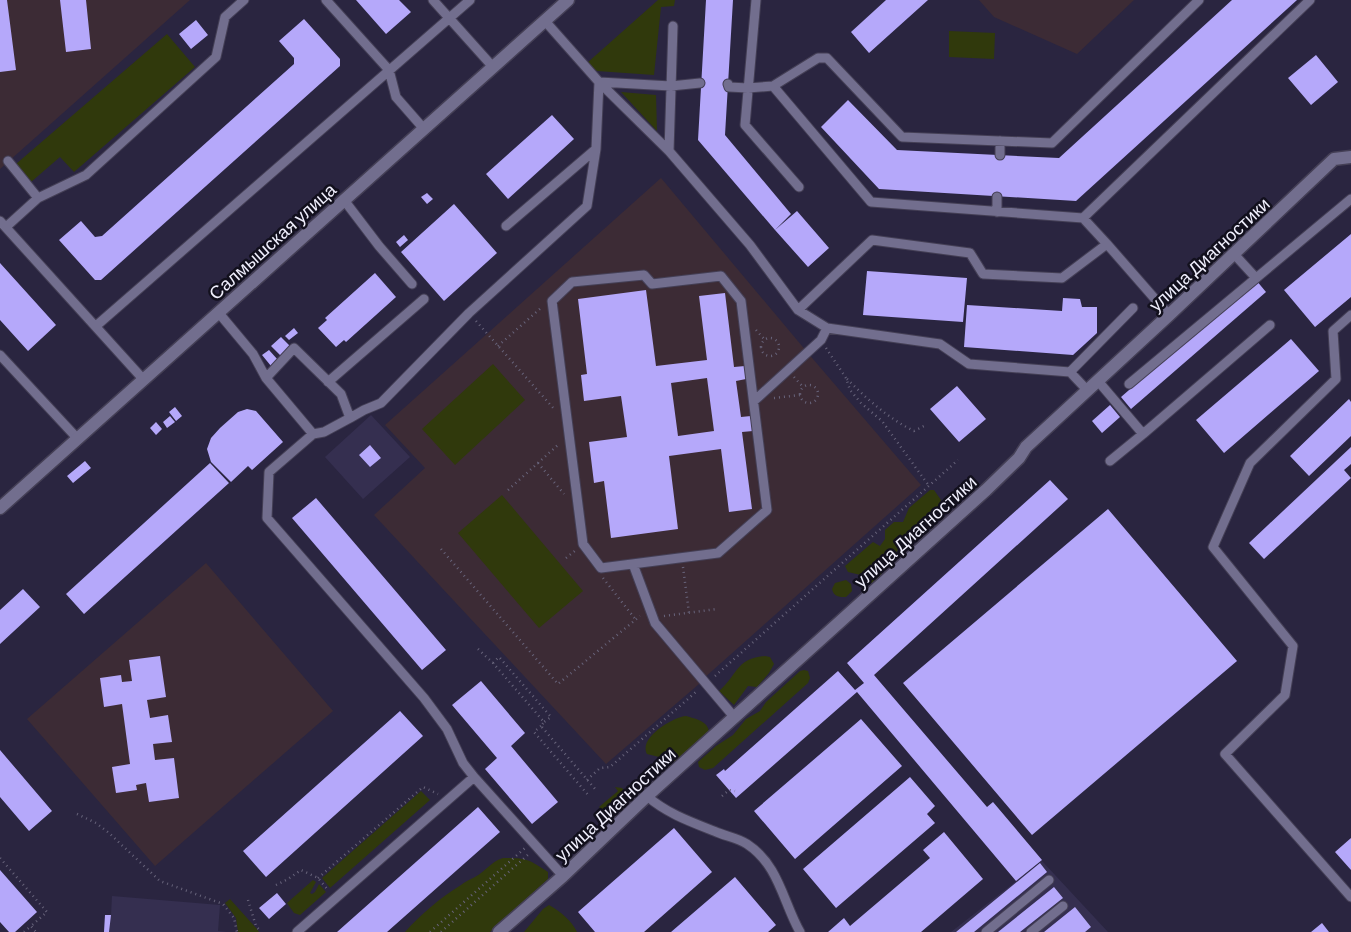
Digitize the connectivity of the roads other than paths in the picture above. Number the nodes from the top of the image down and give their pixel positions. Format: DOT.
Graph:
graph roads {
  1 [pos="244,0"];
  2 [pos="326,0"];
  3 [pos="433,0"];
  4 [pos="470,0"];
  5 [pos="568,0"];
  6 [pos="756,0"];
  7 [pos="1199,0"];
  8 [pos="1310,0"];
  9 [pos="450,18"];
  10 [pos="544,21"];
  11 [pos="673,26"];
  12 [pos="493,67"];
  13 [pos="389,70"];
  14 [pos="600,82"];
  15 [pos="700,83"];
  16 [pos="728,84"];
  17 [pos="671,86"];
  18 [pos="773,86"];
  19 [pos="748,88"];
  20 [pos="424,128"];
  21 [pos="1000,141"];
  22 [pos="596,150"];
  23 [pos="669,151"];
  24 [pos="1000,155"];
  25 [pos="1351,156"];
  26 [pos="8,161"];
  27 [pos="799,187"];
  28 [pos="997,196"];
  29 [pos="38,198"];
  30 [pos="1351,199"];
  31 [pos="344,200"];
  32 [pos="997,212"];
  33 [pos="1083,218"];
  34 [pos="3,224"];
  35 [pos="506,226"];
  36 [pos="1107,244"];
  37 [pos="1234,254"];
  38 [pos="1256,278"];
  39 [pos="412,284"];
  40 [pos="424,299"];
  41 [pos="1133,308"];
  42 [pos="798,310"];
  43 [pos="218,312"];
  44 [pos="1351,315"];
  45 [pos="1169,316"];
  46 [pos="1270,325"];
  47 [pos="96,326"];
  48 [pos="827,328"];
  49 [pos="0,355"];
  50 [pos="1070,372"];
  51 [pos="266,378"];
  52 [pos="143,379"];
  53 [pos="1098,381"];
  54 [pos="328,382"];
  55 [pos="1129,384"];
  56 [pos="1088,391"];
  57 [pos="754,401"];
  58 [pos="350,418"];
  59 [pos="313,434"];
  60 [pos="1143,434"];
  61 [pos="77,438"];
  62 [pos="1110,461"];
  63 [pos="0,508"];
  64 [pos="633,564"];
  65 [pos="735,718"];
  66 [pos="474,777"];
  67 [pos="647,796"];
  68 [pos="563,876"];
  69 [pos="1049,880"];
  70 [pos="1351,897"];
  71 [pos="1063,906"];
  72 [pos="298,932"];
  73 [pos="499,932"];
  74 [pos="800,932"];
  75 [pos="986,932"];
  76 [pos="1031,932"];
  1 -- 29 [label="lane"];
  2 -- 13 [label="lane"];
  3 -- 9 [label="lane"];
  4 -- 9 [label="lane"];
  5 -- 10 [label="street, Салмышская улица"];
  6 -- 19 [label="lane"];
  7 -- 21 [label="lane"];
  8 -- 33 [label="lane"];
  9 -- 12 [label="lane"];
  9 -- 13 [label="lane"];
  10 -- 12 [label="street, Салмышская улица"];
  10 -- 14 [label="lane"];
  11 -- 17 [label="lane"];
  12 -- 20 [label="street, Салмышская улица"];
  13 -- 20 [label="lane"];
  13 -- 47 [label="lane"];
  14 -- 17 [label="lane"];
  14 -- 22 [label="lane"];
  14 -- 23 [label="lane"];
  15 -- 17 [label="lane"];
  16 -- 19 [label="lane"];
  17 -- 23 [label="lane"];
  18 -- 19 [label="lane"];
  18 -- 21 [label="lane"];
  18 -- 32 [label="lane"];
  19 -- 27 [label="lane"];
  20 -- 31 [label="street, Салмышская улица"];
  21 -- 24 [label="lane"];
  22 -- 35 [label="lane"];
  22 -- 58 [label="lane"];
  23 -- 42 [label="lane"];
  25 -- 37 [label="street, улица Диагностики"];
  26 -- 29 [label="lane"];
  28 -- 32 [label="lane"];
  29 -- 34 [label="lane"];
  30 -- 38 [label="lane"];
  31 -- 39 [label="lane"];
  31 -- 43 [label="street, Салмышская улица"];
  32 -- 33 [label="lane"];
  33 -- 36 [label="lane"];
  34 -- 47 [label="lane"];
  36 -- 42 [label="lane"];
  36 -- 45 [label="lane"];
  37 -- 38 [label="lane"];
  37 -- 45 [label="street, улица Диагностики"];
  38 -- 55 [label="lane"];
  40 -- 54 [label="lane"];
  41 -- 50 [label="lane"];
  42 -- 48 [label="lane"];
  43 -- 51 [label="lane"];
  43 -- 52 [label="street, Салмышская улица"];
  44 -- 70 [label="lane"];
  45 -- 53 [label="street, улица Диагностики"];
  46 -- 60 [label="lane"];
  47 -- 52 [label="lane"];
  48 -- 50 [label="lane"];
  48 -- 57 [label="lane"];
  49 -- 61 [label="lane"];
  50 -- 56 [label="lane"];
  51 -- 54 [label="lane"];
  51 -- 59 [label="lane"];
  52 -- 61 [label="street, Салмышская улица"];
  53 -- 56 [label="street, улица Диагностики"];
  53 -- 60 [label="lane"];
  54 -- 58 [label="lane"];
  56 -- 65 [label="street, улица Диагностики"];
  57 -- 64 [label="lane"];
  57 -- 64 [label="lane"];
  58 -- 59 [label="lane"];
  59 -- 66 [label="lane"];
  60 -- 62 [label="lane"];
  61 -- 63 [label="street, Салмышская улица"];
  64 -- 65 [label="lane"];
  65 -- 67 [label="street, улица Диагностики"];
  66 -- 68 [label="lane"];
  66 -- 72 [label="lane"];
  67 -- 68 [label="street, улица Диагностики"];
  67 -- 74 [label="lane"];
  68 -- 73 [label="street, улица Диагностики"];
  69 -- 75 [label="lane"];
  71 -- 76 [label="lane"];
}
